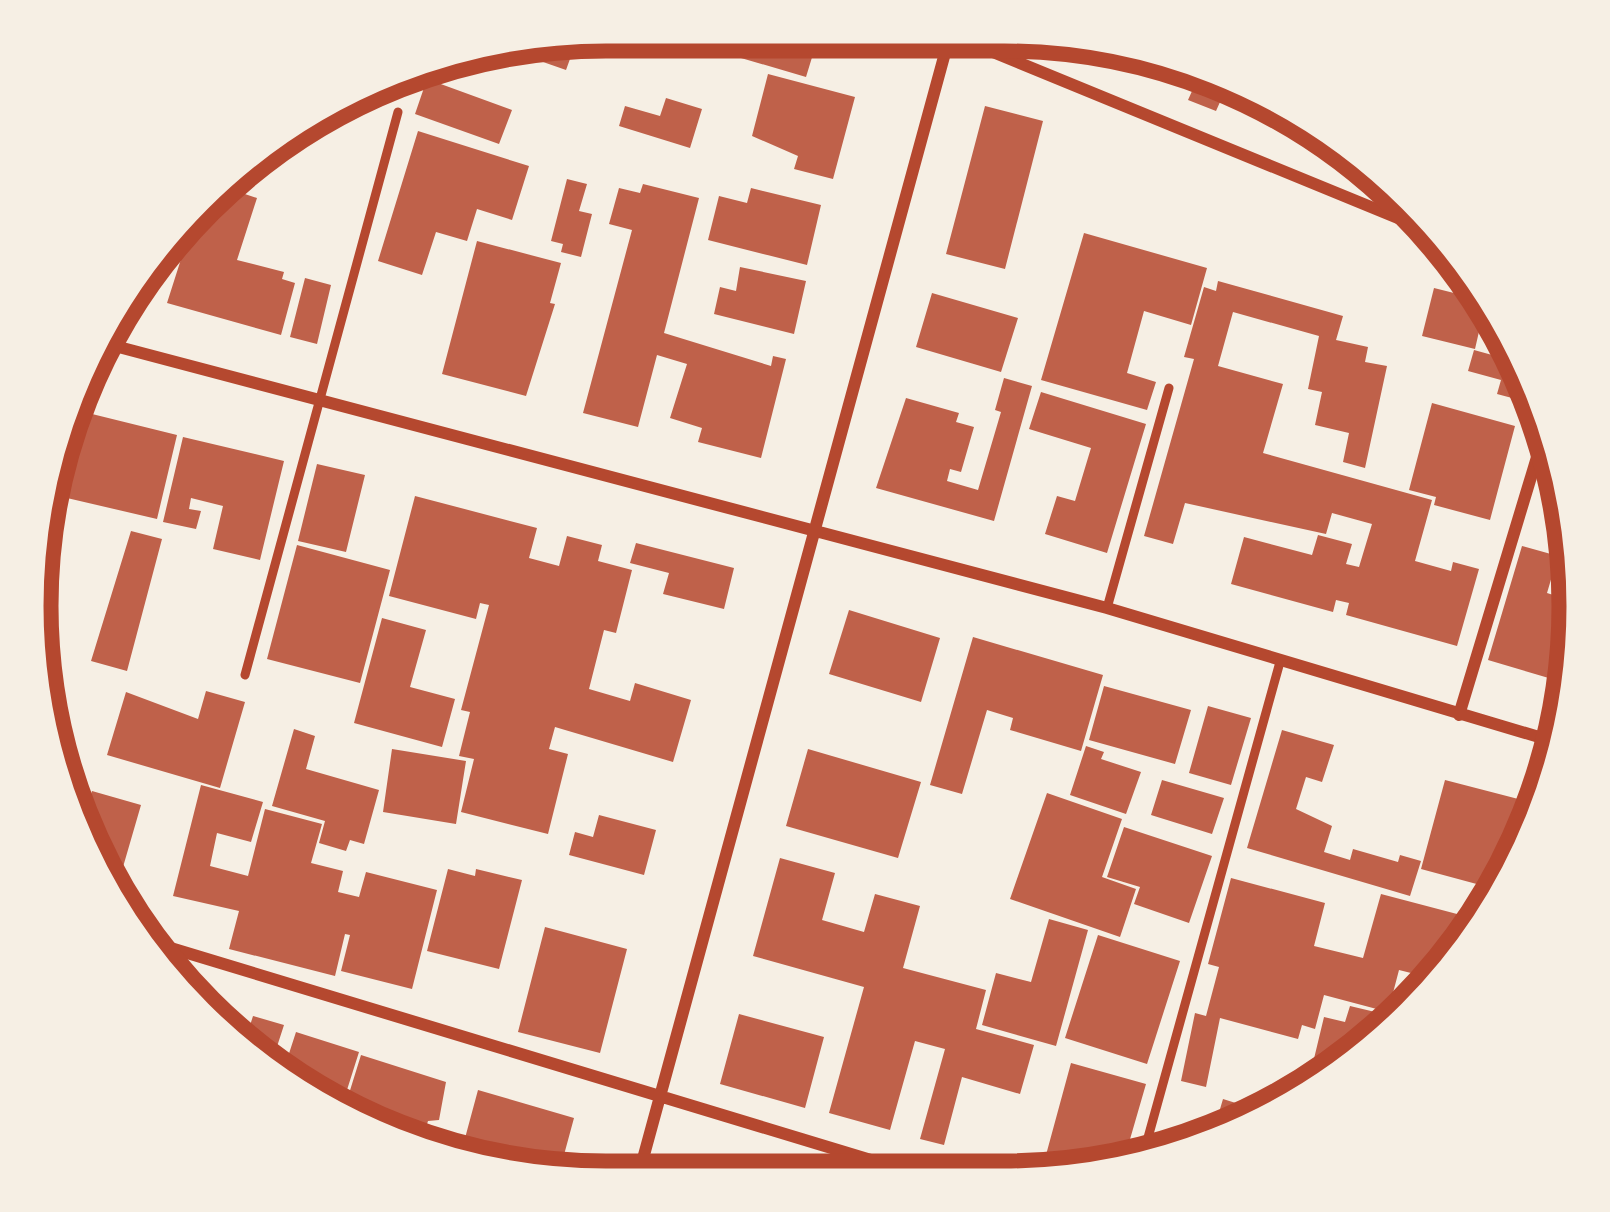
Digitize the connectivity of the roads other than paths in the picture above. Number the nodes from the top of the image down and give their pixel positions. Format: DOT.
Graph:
graph roads {
  1 [pos="946,51"];
  2 [pos="991,51"];
  3 [pos="398,112"];
  4 [pos="1401,219"];
  5 [pos="116,346"];
  6 [pos="1169,388"];
  7 [pos="318,396"];
  8 [pos="1538,455"];
  9 [pos="812,534"];
  10 [pos="1107,608"];
  11 [pos="1280,662"];
  12 [pos="245,675"];
  13 [pos="1459,715"];
  14 [pos="1543,738"];
  15 [pos="169,947"];
  16 [pos="660,1097"];
  17 [pos="1147,1142"];
  18 [pos="642,1161"];
  19 [pos="873,1161"];
  1 -- 9 [label="street"];
  2 -- 4 [label="street"];
  3 -- 7 [label="lane"];
  5 -- 7 [label="street"];
  6 -- 10 [label="lane"];
  7 -- 9 [label="street"];
  7 -- 12 [label="lane"];
  8 -- 13 [label="street"];
  9 -- 10 [label="street"];
  9 -- 16 [label="street"];
  10 -- 11 [label="street"];
  11 -- 13 [label="street"];
  11 -- 17 [label="lane"];
  13 -- 14 [label="street"];
  15 -- 16 [label="street"];
  16 -- 18 [label="street"];
  16 -- 19 [label="street"];
}
